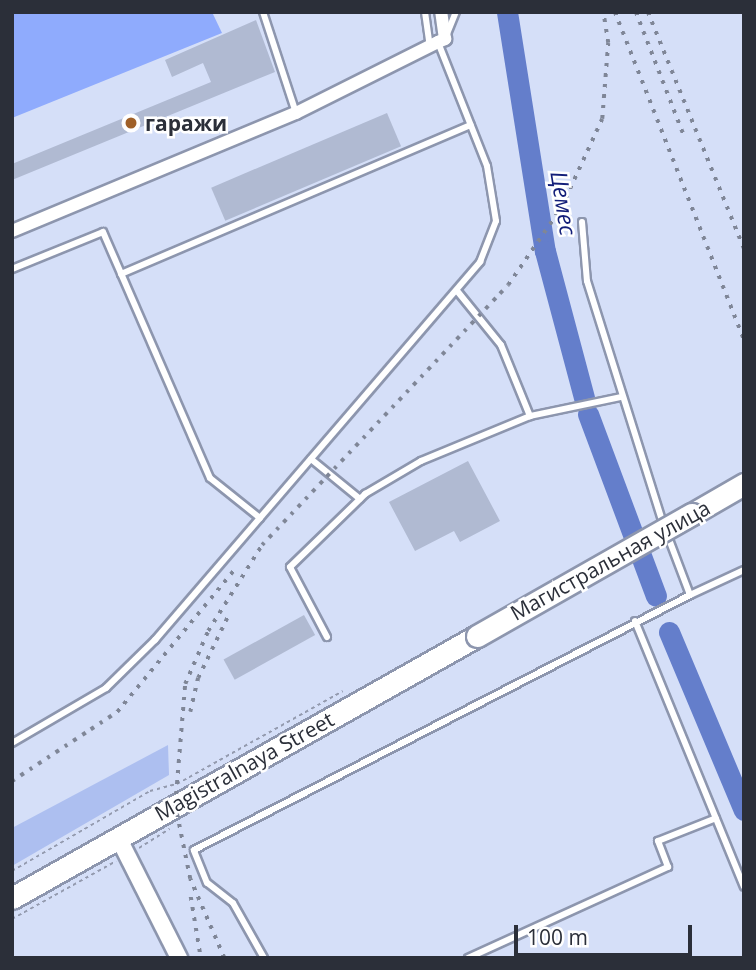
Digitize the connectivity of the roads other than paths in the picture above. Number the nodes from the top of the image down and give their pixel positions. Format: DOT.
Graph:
graph roads {
  1 [pos="262,12"];
  2 [pos="425,12"];
  3 [pos="441,12"];
  4 [pos="456,12"];
  5 [pos="438,43"];
  6 [pos="296,113"];
  7 [pos="471,125"];
  8 [pos="582,222"];
  9 [pos="12,231"];
  10 [pos="12,269"];
  11 [pos="121,274"];
  12 [pos="458,292"];
  13 [pos="621,397"];
  14 [pos="530,416"];
  15 [pos="311,459"];
  16 [pos="744,484"];
  17 [pos="359,499"];
  18 [pos="260,518"];
  19 [pos="744,570"];
  20 [pos="690,595"];
  21 [pos="635,621"];
  22 [pos="477,636"];
  23 [pos="327,637"];
  24 [pos="12,743"];
  25 [pos="716,818"];
  26 [pos="118,837"];
  27 [pos="744,887"];
  28 [pos="12,898"];
  29 [pos="179,958"];
  30 [pos="264,958"];
  31 [pos="468,958"];
  1 -- 6 [label="lane"];
  2 -- 5 [label="lane"];
  3 -- 5 [label="street"];
  4 -- 5 [label="lane"];
  5 -- 6 [label="street"];
  5 -- 7 [label="lane"];
  6 -- 9 [label="street"];
  7 -- 11 [label="lane"];
  7 -- 12 [label="lane"];
  8 -- 13 [label="lane"];
  10 -- 11 [label="lane"];
  11 -- 18 [label="lane"];
  12 -- 14 [label="lane"];
  12 -- 15 [label="lane"];
  13 -- 14 [label="lane"];
  13 -- 20 [label="lane"];
  14 -- 17 [label="lane"];
  15 -- 17 [label="lane"];
  15 -- 18 [label="lane"];
  16 -- 22 [label="highway, Магистральная улица, bridge"];
  17 -- 23 [label="lane"];
  18 -- 24 [label="lane"];
  19 -- 20 [label="lane"];
  20 -- 21 [label="lane"];
  21 -- 25 [label="lane"];
  21 -- 30 [label="lane"];
  22 -- 26 [label="highway, Magistralnaya Street"];
  25 -- 27 [label="lane"];
  25 -- 31 [label="lane"];
  26 -- 28 [label="highway, Magistralnaya Street"];
  26 -- 29 [label="street"];
}
